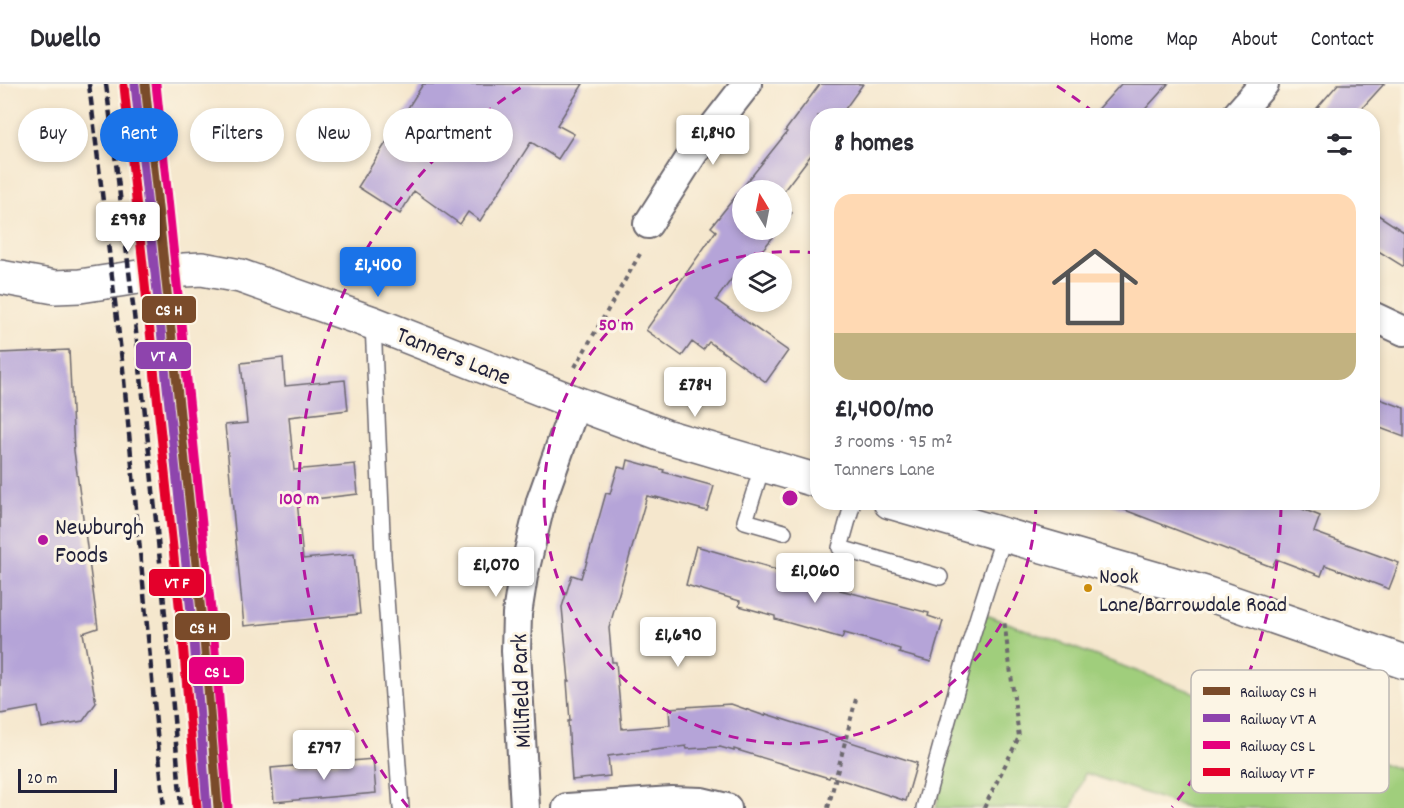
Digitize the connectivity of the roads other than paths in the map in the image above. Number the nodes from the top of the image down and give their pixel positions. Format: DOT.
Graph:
graph roads {
  1 [pos="1264,84"];
  2 [pos="744,85"];
  3 [pos="1243,108"];
  4 [pos="648,224"];
  5 [pos="0,277"];
  6 [pos="1380,320"];
  7 [pos="373,323"];
  8 [pos="1404,331"];
  9 [pos="567,400"];
  10 [pos="763,464"];
  11 [pos="810,479"];
  12 [pos="851,510"];
  13 [pos="953,511"];
  14 [pos="784,532"];
  15 [pos="1005,535"];
  16 [pos="940,577"];
  17 [pos="1404,662"];
  18 [pos="401,808"];
  19 [pos="525,808"];
  20 [pos="567,808"];
  21 [pos="728,808"];
  22 [pos="924,808"];
  1 -- 3 [label="street"];
  2 -- 4 [label="street"];
  5 -- 7 [label="street, Tanners Lane"];
  6 -- 8 [label="street"];
  7 -- 9 [label="street, Tanners Lane"];
  7 -- 18 [label="lane"];
  9 -- 10 [label="street, Tanners Lane"];
  9 -- 19 [label="street, Millfield Park"];
  10 -- 11 [label="street, Tanners Lane"];
  10 -- 14 [label="lane"];
  12 -- 16 [label="lane"];
  13 -- 15 [label="street"];
  15 -- 17 [label="street"];
  15 -- 22 [label="lane"];
  20 -- 21 [label="street"];
}
